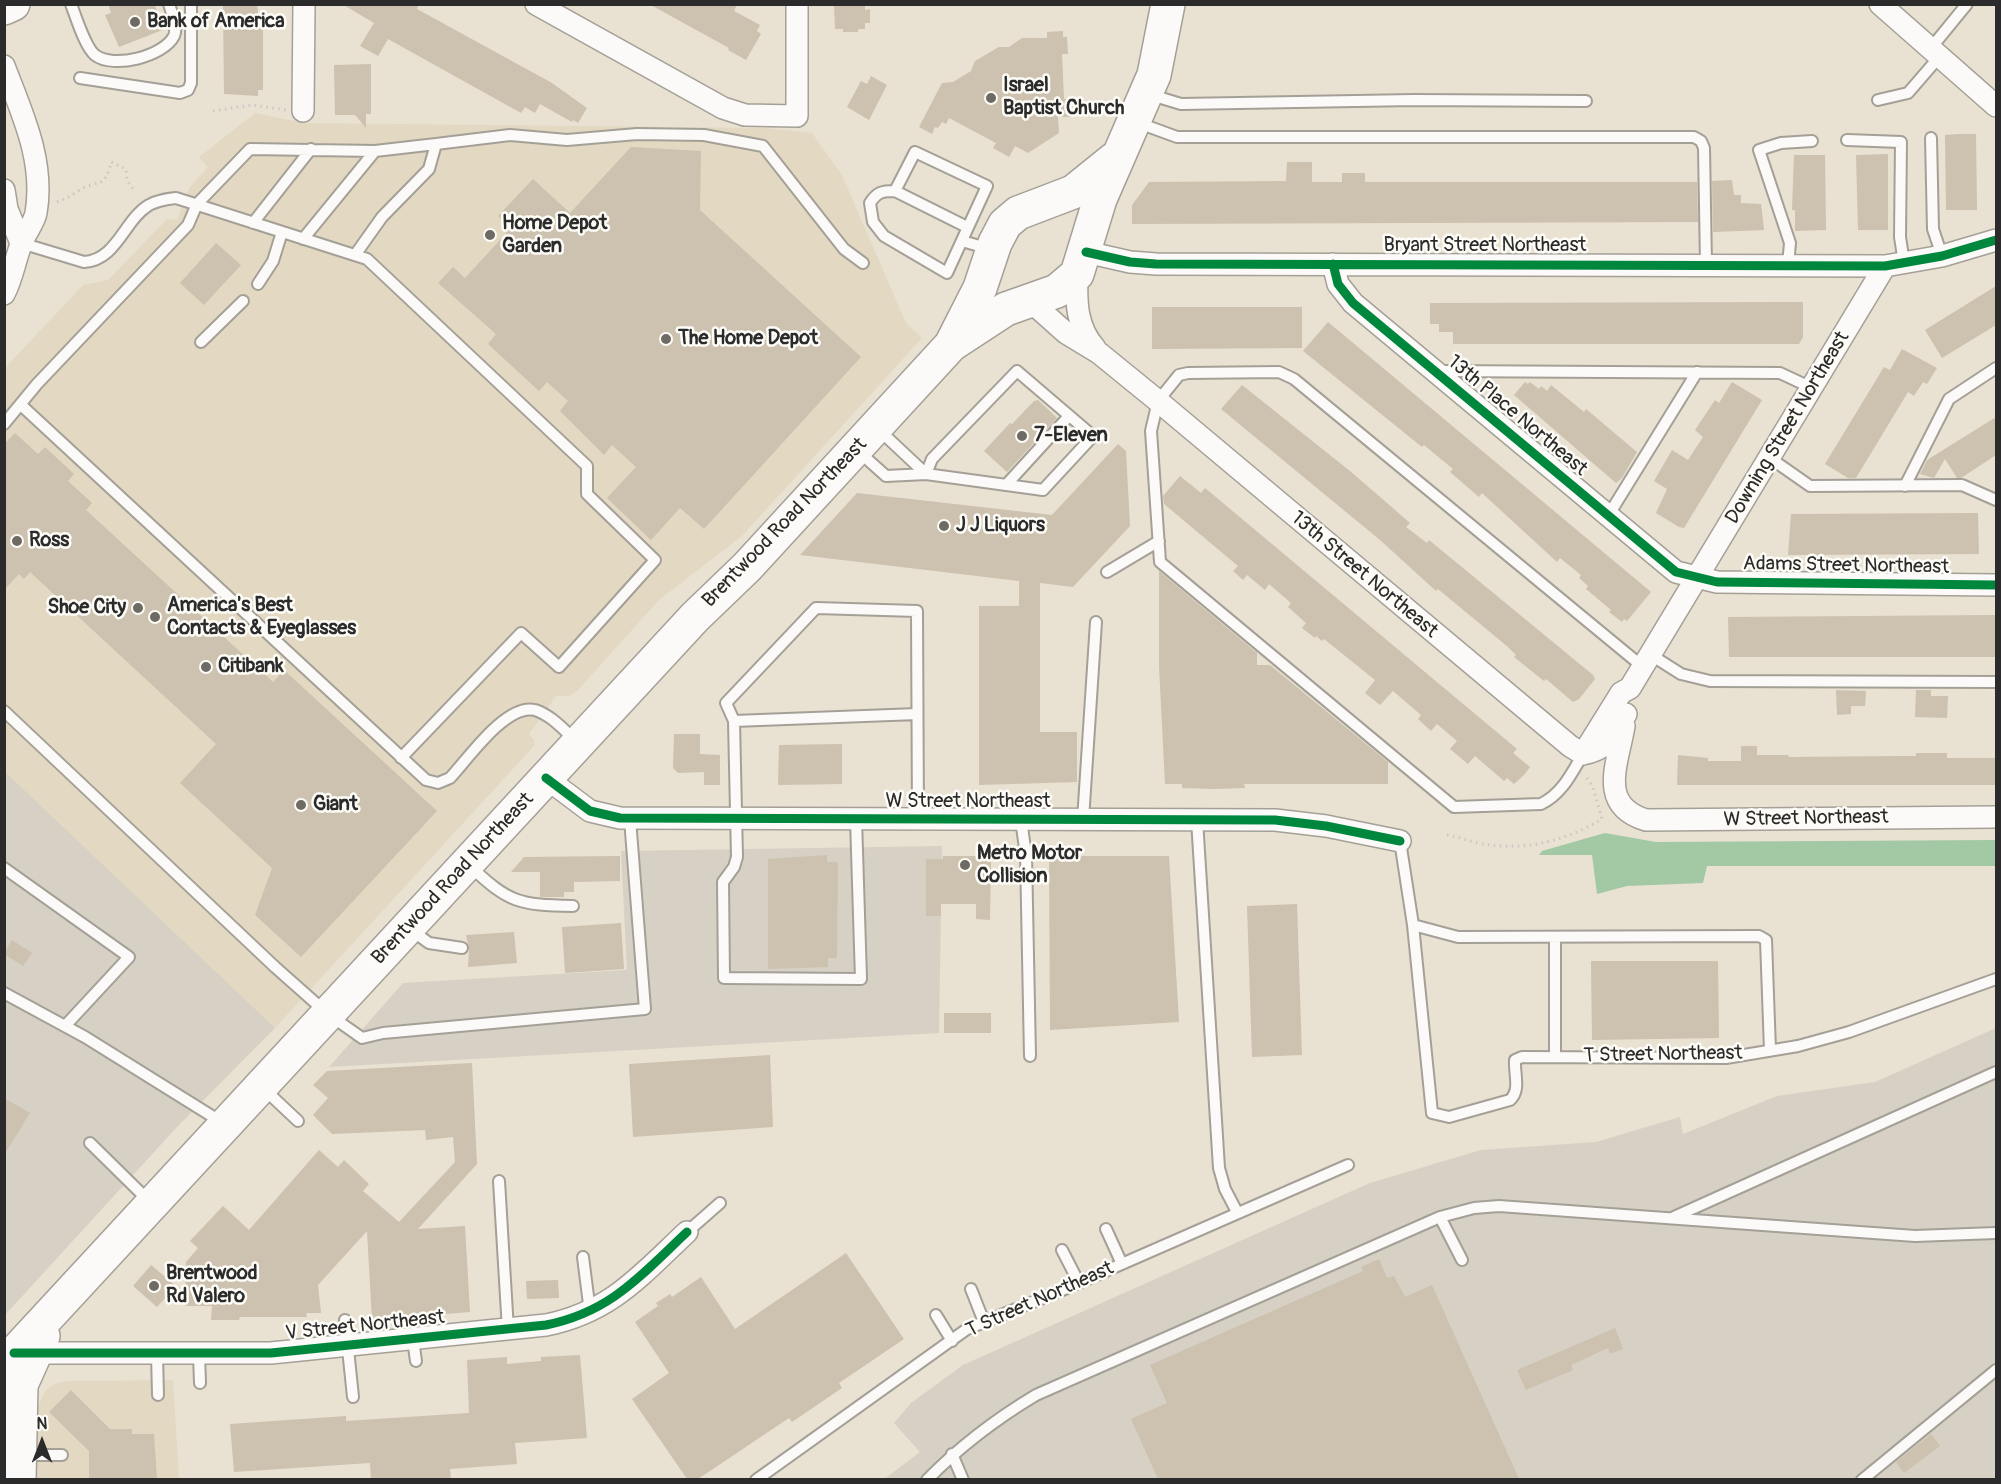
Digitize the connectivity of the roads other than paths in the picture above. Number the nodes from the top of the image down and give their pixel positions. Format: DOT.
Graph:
graph roads {
  1 [pos="13,4"];
  2 [pos="71,4"];
  3 [pos="170,4"];
  4 [pos="191,4"];
  5 [pos="303,4"];
  6 [pos="536,4"];
  7 [pos="797,4"];
  8 [pos="1168,4"];
  9 [pos="1880,4"];
  10 [pos="1967,4"];
  11 [pos="4,8"];
  12 [pos="1935,52"];
  13 [pos="4,66"];
  14 [pos="80,78"];
  15 [pos="1878,100"];
  16 [pos="1586,101"];
  17 [pos="1996,106"];
  18 [pos="1142,108"];
  19 [pos="303,111"];
  20 [pos="1931,138"];
  21 [pos="1848,140"];
  22 [pos="1812,141"];
  23 [pos="436,144"];
  24 [pos="311,149"];
  25 [pos="375,151"];
  26 [pos="1119,154"];
  27 [pos="4,190"];
  28 [pos="895,191"];
  29 [pos="1051,203"];
  30 [pos="197,204"];
  31 [pos="253,223"];
  32 [pos="967,227"];
  33 [pos="282,232"];
  34 [pos="303,238"];
  35 [pos="1996,240"];
  36 [pos="962,241"];
  37 [pos="10,247"];
  38 [pos="1084,252"];
  39 [pos="355,255"];
  40 [pos="1942,256"];
  41 [pos="990,259"];
  42 [pos="863,263"];
  43 [pos="1333,264"];
  44 [pos="1706,265"];
  45 [pos="1788,265"];
  46 [pos="1895,265"];
  47 [pos="258,284"];
  48 [pos="4,294"];
  49 [pos="243,301"];
  50 [pos="1026,301"];
  51 [pos="201,342"];
  52 [pos="951,345"];
  53 [pos="1099,353"];
  54 [pos="1996,368"];
  55 [pos="1433,370"];
  56 [pos="1697,372"];
  57 [pos="1812,388"];
  58 [pos="1158,401"];
  59 [pos="21,405"];
  60 [pos="1070,416"];
  61 [pos="4,424"];
  62 [pos="866,438"];
  63 [pos="1770,458"];
  64 [pos="926,474"];
  65 [pos="1006,485"];
  66 [pos="1905,486"];
  67 [pos="1996,501"];
  68 [pos="1608,516"];
  69 [pos="1159,541"];
  70 [pos="1107,572"];
  71 [pos="1696,579"];
  72 [pos="1996,585"];
  73 [pos="1096,621"];
  74 [pos="1647,661"];
  75 [pos="1996,682"];
  76 [pos="1630,688"];
  77 [pos="4,711"];
  78 [pos="917,714"];
  79 [pos="1626,714"];
  80 [pos="734,721"];
  81 [pos="579,743"];
  82 [pos="401,758"];
  83 [pos="1582,763"];
  84 [pos="546,778"];
  85 [pos="1621,804"];
  86 [pos="1996,817"];
  87 [pos="630,819"];
  88 [pos="736,819"];
  89 [pos="856,819"];
  90 [pos="918,820"];
  91 [pos="1021,820"];
  92 [pos="1083,820"];
  93 [pos="1197,820"];
  94 [pos="1400,841"];
  95 [pos="467,864"];
  96 [pos="4,868"];
  97 [pos="573,906"];
  98 [pos="1413,926"];
  99 [pos="408,928"];
  100 [pos="1555,937"];
  101 [pos="462,948"];
  102 [pos="1996,979"];
  103 [pos="4,993"];
  104 [pos="328,1014"];
  105 [pos="65,1026"];
  106 [pos="1770,1050"];
  107 [pos="1030,1056"];
  108 [pos="1555,1057"];
  109 [pos="1996,1072"];
  110 [pos="261,1087"];
  111 [pos="298,1121"];
  112 [pos="226,1125"];
  113 [pos="90,1143"];
  114 [pos="1348,1165"];
  115 [pos="499,1181"];
  116 [pos="720,1203"];
  117 [pos="153,1205"];
  118 [pos="1237,1212"];
  119 [pos="1440,1217"];
  120 [pos="1673,1217"];
  121 [pos="1106,1229"];
  122 [pos="687,1232"];
  123 [pos="1996,1233"];
  124 [pos="1062,1250"];
  125 [pos="583,1257"];
  126 [pos="1462,1260"];
  127 [pos="1122,1264"];
  128 [pos="1079,1283"];
  129 [pos="971,1289"];
  130 [pos="590,1312"];
  131 [pos="936,1315"];
  132 [pos="345,1320"];
  133 [pos="984,1322"];
  134 [pos="508,1330"];
  135 [pos="952,1341"];
  136 [pos="349,1346"];
  137 [pos="157,1354"];
  138 [pos="199,1354"];
  139 [pos="14,1356"];
  140 [pos="1996,1370"];
  141 [pos="200,1383"];
  142 [pos="158,1395"];
  143 [pos="352,1396"];
  144 [pos="952,1454"];
  145 [pos="62,1455"];
  146 [pos="16,1468"];
  147 [pos="756,1479"];
  148 [pos="927,1479"];
  149 [pos="963,1479"];
  150 [pos="1862,1479"];
  1 -- 11 [label="main road"];
  2 -- 3 [label="lane"];
  4 -- 14 [label="lane"];
  5 -- 19 [label="street"];
  6 -- 7 [label="street"];
  8 -- 18 [label="main road"];
  9 -- 12 [label="street"];
  10 -- 12 [label="lane"];
  12 -- 15 [label="lane"];
  12 -- 17 [label="street"];
  13 -- 37 [label="street"];
  16 -- 18 [label="lane"];
  18 -- 26 [label="main road"];
  18 -- 44 [label="lane"];
  20 -- 40 [label="lane"];
  21 -- 46 [label="lane"];
  22 -- 45 [label="lane"];
  23 -- 25 [label="lane"];
  23 -- 39 [label="lane"];
  23 -- 42 [label="lane"];
  24 -- 25 [label="lane"];
  24 -- 30 [label="lane"];
  24 -- 31 [label="lane"];
  25 -- 34 [label="lane"];
  26 -- 29 [label="main road"];
  26 -- 38 [label="main road"];
  27 -- 37 [label="street"];
  28 -- 32 [label="lane"];
  28 -- 32 [label="lane"];
  28 -- 36 [label="lane"];
  29 -- 38 [label="main road"];
  29 -- 41 [label="main road"];
  30 -- 31 [label="lane"];
  30 -- 37 [label="lane"];
  30 -- 59 [label="lane"];
  31 -- 33 [label="lane"];
  32 -- 36 [label="lane"];
  33 -- 34 [label="lane"];
  33 -- 47 [label="lane"];
  34 -- 39 [label="lane"];
  35 -- 40 [label="street"];
  36 -- 41 [label="lane"];
  37 -- 48 [label="street"];
  38 -- 43 [label="street, Bryant Street Northeast"];
  38 -- 50 [label="main road"];
  38 -- 53 [label="street, 13th Street Northeast"];
  39 -- 82 [label="lane"];
  40 -- 46 [label="street"];
  41 -- 50 [label="main road"];
  41 -- 52 [label="main road, Brentwood Road Northeast"];
  43 -- 44 [label="street, Bryant Street Northeast"];
  43 -- 55 [label="street, 13th Place Northeast"];
  44 -- 45 [label="street, Bryant Street Northeast"];
  45 -- 46 [label="street, Bryant Street Northeast"];
  46 -- 57 [label="street, Downing Street Northeast"];
  49 -- 51 [label="lane"];
  50 -- 52 [label="main road, Brentwood Road Northeast"];
  50 -- 53 [label="street, 13th Street Northeast"];
  52 -- 62 [label="main road, Brentwood Road Northeast"];
  53 -- 58 [label="street, 13th Street Northeast"];
  54 -- 66 [label="lane"];
  55 -- 56 [label="lane"];
  55 -- 68 [label="street, 13th Place Northeast"];
  56 -- 57 [label="lane"];
  56 -- 68 [label="lane"];
  57 -- 63 [label="street, Downing Street Northeast"];
  58 -- 69 [label="lane"];
  58 -- 74 [label="lane"];
  58 -- 83 [label="street, 13th Street Northeast"];
  59 -- 61 [label="lane"];
  59 -- 82 [label="lane"];
  60 -- 64 [label="lane"];
  60 -- 65 [label="lane"];
  60 -- 65 [label="lane"];
  62 -- 64 [label="lane"];
  62 -- 64 [label="lane"];
  62 -- 81 [label="main road, Brentwood Road Northeast"];
  63 -- 66 [label="lane"];
  63 -- 71 [label="street, Downing Street Northeast"];
  64 -- 65 [label="lane"];
  66 -- 67 [label="lane"];
  68 -- 71 [label="street, 13th Place Northeast"];
  69 -- 70 [label="lane"];
  69 -- 83 [label="lane"];
  71 -- 72 [label="street, Adams Street Northeast"];
  71 -- 74 [label="street, Downing Street Northeast"];
  73 -- 92 [label="lane"];
  74 -- 75 [label="lane"];
  74 -- 76 [label="street, Downing Street Northeast"];
  76 -- 79 [label="street, Downing Street Northeast"];
  76 -- 83 [label="street, Downing Street Northeast"];
  77 -- 104 [label="lane"];
  78 -- 80 [label="lane"];
  78 -- 80 [label="lane"];
  78 -- 90 [label="lane"];
  79 -- 83 [label="street"];
  79 -- 85 [label="street, Downing Street Northeast"];
  80 -- 88 [label="lane"];
  81 -- 82 [label="lane"];
  81 -- 84 [label="main road, Brentwood Road Northeast"];
  84 -- 87 [label="street, W Street Northeast"];
  84 -- 95 [label="main road, Brentwood Road Northeast"];
  85 -- 86 [label="street, W Street Northeast"];
  87 -- 88 [label="street, W Street Northeast"];
  87 -- 104 [label="lane"];
  88 -- 89 [label="street, W Street Northeast"];
  88 -- 89 [label="lane"];
  89 -- 90 [label="street, W Street Northeast"];
  90 -- 91 [label="street, W Street Northeast"];
  91 -- 92 [label="street, W Street Northeast"];
  91 -- 107 [label="lane"];
  92 -- 93 [label="street, W Street Northeast"];
  93 -- 94 [label="street, W Street Northeast"];
  93 -- 118 [label="lane"];
  94 -- 98 [label="lane"];
  95 -- 97 [label="lane"];
  95 -- 99 [label="main road, Brentwood Road Northeast"];
  96 -- 105 [label="lane"];
  98 -- 100 [label="lane"];
  98 -- 108 [label="lane, T Street Northeast"];
  99 -- 101 [label="lane"];
  99 -- 104 [label="main road, Brentwood Road Northeast"];
  100 -- 106 [label="lane"];
  100 -- 108 [label="lane"];
  102 -- 106 [label="lane, T Street Northeast"];
  103 -- 105 [label="lane"];
  104 -- 110 [label="main road, Brentwood Road Northeast"];
  105 -- 112 [label="lane"];
  106 -- 108 [label="lane, T Street Northeast"];
  109 -- 120 [label="lane"];
  110 -- 111 [label="lane"];
  110 -- 112 [label="main road, Brentwood Road Northeast"];
  112 -- 117 [label="main road, Brentwood Road Northeast"];
  113 -- 117 [label="lane"];
  114 -- 118 [label="lane, T Street Northeast"];
  115 -- 134 [label="lane"];
  116 -- 122 [label="lane, V Street Northeast"];
  117 -- 139 [label="main road, Brentwood Road Northeast"];
  118 -- 127 [label="lane, T Street Northeast"];
  119 -- 120 [label="lane"];
  119 -- 126 [label="lane"];
  119 -- 144 [label="lane"];
  120 -- 123 [label="lane"];
  121 -- 127 [label="lane"];
  122 -- 130 [label="street, V Street Northeast"];
  124 -- 128 [label="lane"];
  125 -- 130 [label="lane"];
  127 -- 128 [label="lane, T Street Northeast"];
  128 -- 133 [label="lane, T Street Northeast"];
  129 -- 133 [label="lane"];
  130 -- 134 [label="street, V Street Northeast"];
  131 -- 135 [label="lane"];
  132 -- 136 [label="lane"];
  133 -- 135 [label="lane, T Street Northeast"];
  134 -- 136 [label="street, V Street Northeast"];
  135 -- 147 [label="lane, T Street Northeast"];
  136 -- 138 [label="street, V Street Northeast"];
  136 -- 143 [label="lane"];
  137 -- 138 [label="street, V Street Northeast"];
  137 -- 139 [label="street, V Street Northeast"];
  137 -- 142 [label="lane"];
  138 -- 141 [label="lane"];
  139 -- 146 [label="main road"];
  140 -- 150 [label="lane"];
  144 -- 148 [label="lane"];
  144 -- 149 [label="lane"];
  145 -- 146 [label="lane"];
}
